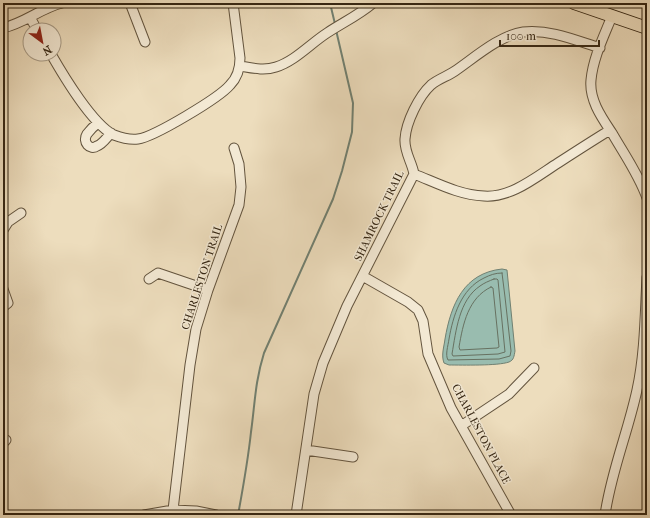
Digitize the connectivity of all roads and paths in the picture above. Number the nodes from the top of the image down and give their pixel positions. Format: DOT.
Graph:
graph roads {
  1 [pos="62,3"];
  2 [pos="130,3"];
  3 [pos="233,3"];
  4 [pos="373,3"];
  5 [pos="574,3"];
  6 [pos="612,16"];
  7 [pos="30,18"];
  8 [pos="32,22"];
  9 [pos="3,28"];
  10 [pos="647,28"];
  11 [pos="145,42"];
  12 [pos="600,48"];
  13 [pos="56,62"];
  14 [pos="240,66"];
  15 [pos="98,123"];
  16 [pos="610,130"];
  17 [pos="111,133"];
  18 [pos="234,148"];
  19 [pos="414,174"];
  20 [pos="647,198"];
  21 [pos="20,213"];
  22 [pos="3,230"];
  23 [pos="647,277"];
  24 [pos="362,278"];
  25 [pos="149,279"];
  26 [pos="3,288"];
  27 [pos="208,290"];
  28 [pos="3,307"];
  29 [pos="534,368"];
  30 [pos="461,426"];
  31 [pos="306,450"];
  32 [pos="354,457"];
  33 [pos="173,510"];
  34 [pos="144,515"];
  35 [pos="216,515"];
  36 [pos="296,515"];
  37 [pos="511,515"];
  38 [pos="605,515"];
  1 -- 7 [label="street"];
  2 -- 11 [label="street"];
  3 -- 14 [label="street"];
  4 -- 14 [label="street"];
  5 -- 6 [label="main road"];
  6 -- 10 [label="main road"];
  6 -- 12 [label="street"];
  7 -- 8 [label="street"];
  7 -- 9 [label="street"];
  12 -- 16 [label="street"];
  12 -- 19 [label="street, SHAMROCK TRAIL"];
  13 -- 15 [label="street"];
  14 -- 17 [label="street"];
  15 -- 17 [label="street"];
  15 -- 17 [label="street"];
  16 -- 19 [label="street"];
  16 -- 20 [label="street"];
  18 -- 27 [label="street, CHARLESTON TRAIL"];
  19 -- 24 [label="street, SHAMROCK TRAIL"];
  21 -- 22 [label="street"];
  23 -- 38 [label="street"];
  24 -- 30 [label="street, CHARLESTON PLACE"];
  24 -- 31 [label="street, SHAMROCK TRAIL"];
  25 -- 27 [label="street"];
  26 -- 28 [label="street"];
  27 -- 33 [label="street, CHARLESTON TRAIL"];
  29 -- 30 [label="street"];
  30 -- 37 [label="street, CHARLESTON PLACE"];
  31 -- 32 [label="street"];
  31 -- 36 [label="street, SHAMROCK TRAIL"];
  33 -- 34 [label="street"];
  33 -- 35 [label="street"];
}
